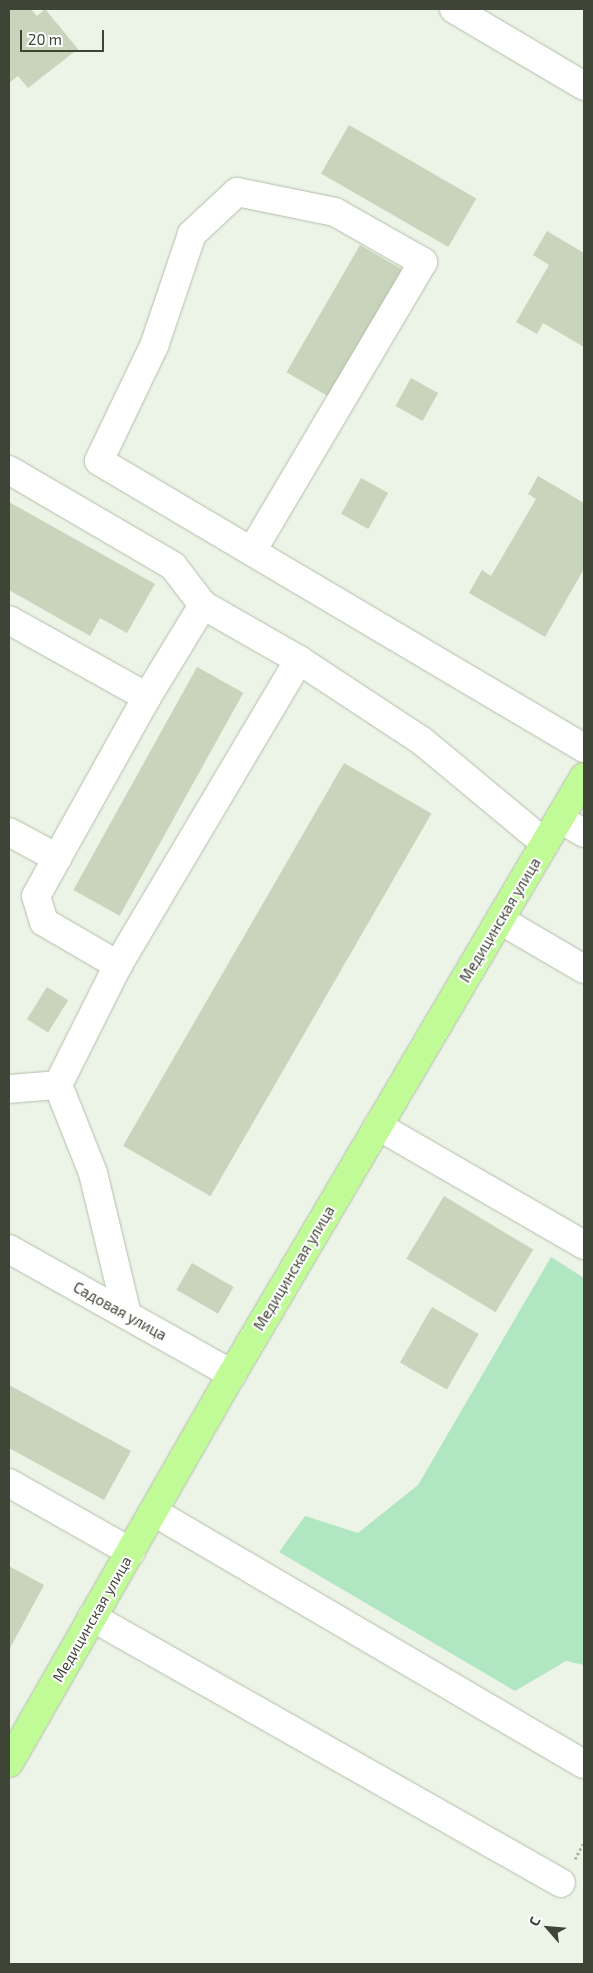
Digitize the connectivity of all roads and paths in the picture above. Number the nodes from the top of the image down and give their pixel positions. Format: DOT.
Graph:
graph roads {
  1 [pos="454,9"];
  2 [pos="584,86"];
  3 [pos="9,470"];
  4 [pos="252,551"];
  5 [pos="203,605"];
  6 [pos="9,620"];
  7 [pos="299,660"];
  8 [pos="147,697"];
  9 [pos="584,748"];
  10 [pos="584,777"];
  11 [pos="560,819"];
  12 [pos="9,832"];
  13 [pos="584,833"];
  14 [pos="545,844"];
  15 [pos="57,858"];
  16 [pos="500,920"];
  17 [pos="118,965"];
  18 [pos="584,970"];
  19 [pos="58,1085"];
  20 [pos="9,1089"];
  21 [pos="378,1126"];
  22 [pos="584,1245"];
  23 [pos="9,1249"];
  24 [pos="127,1315"];
  25 [pos="232,1374"];
  26 [pos="9,1483"];
  27 [pos="154,1512"];
  28 [pos="131,1552"];
  29 [pos="92,1618"];
  30 [pos="9,1763"];
  31 [pos="584,1764"];
  32 [pos="561,1883"];
  1 -- 2 [label="street"];
  3 -- 5 [label="street"];
  4 -- 4 [label="street"];
  4 -- 9 [label="street"];
  5 -- 7 [label="street"];
  5 -- 8 [label="street"];
  6 -- 8 [label="street"];
  7 -- 14 [label="street"];
  7 -- 17 [label="street"];
  8 -- 15 [label="street"];
  10 -- 11 [label="main road, Медицинская улица"];
  11 -- 13 [label="street"];
  11 -- 14 [label="main road, Медицинская улица"];
  12 -- 15 [label="street"];
  14 -- 16 [label="main road, Медицинская улица"];
  15 -- 17 [label="street"];
  16 -- 18 [label="street"];
  16 -- 21 [label="main road, Медицинская улица"];
  17 -- 19 [label="street"];
  19 -- 20 [label="street"];
  19 -- 24 [label="street"];
  21 -- 22 [label="street"];
  21 -- 25 [label="main road, Медицинская улица"];
  23 -- 24 [label="street, Садовая улица"];
  24 -- 25 [label="street, Садовая улица"];
  25 -- 27 [label="main road, Медицинская улица"];
  26 -- 28 [label="street"];
  27 -- 28 [label="main road, Медицинская улица"];
  27 -- 31 [label="street"];
  28 -- 29 [label="main road, Медицинская улица"];
  29 -- 30 [label="main road, Медицинская улица"];
  29 -- 32 [label="street"];
}
